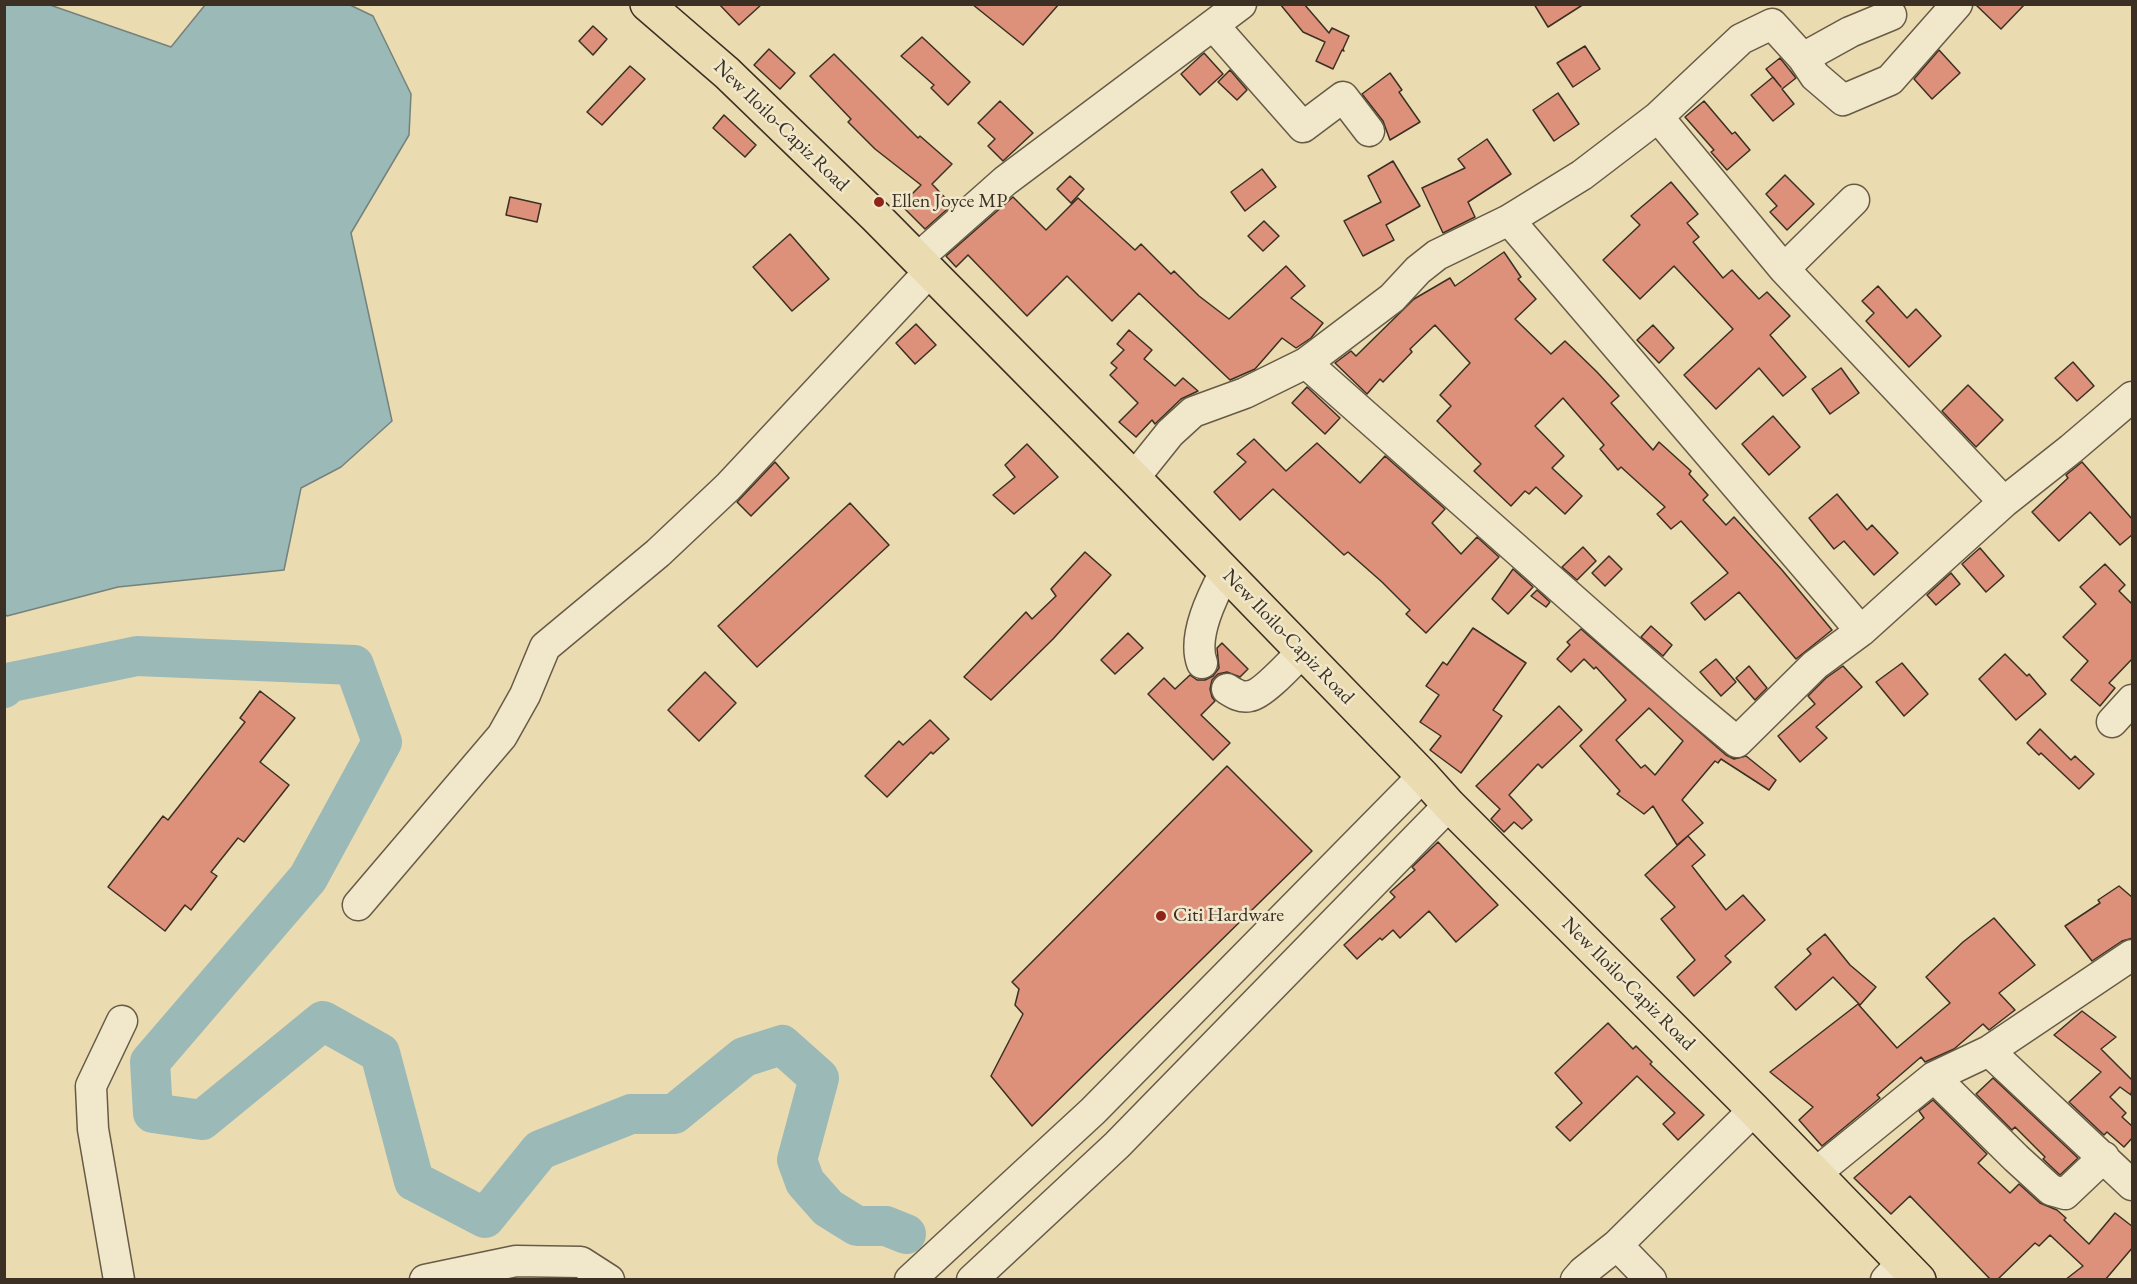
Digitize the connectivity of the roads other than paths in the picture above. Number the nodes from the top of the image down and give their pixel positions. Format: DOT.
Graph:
graph roads {
  1 [pos="647,4"];
  2 [pos="1241,4"];
  3 [pos="1957,4"];
  4 [pos="1891,15"];
  5 [pos="1213,25"];
  6 [pos="1803,58"];
  7 [pos="1658,117"];
  8 [pos="1369,131"];
  9 [pos="1854,200"];
  10 [pos="1509,220"];
  11 [pos="923,266"];
  12 [pos="1784,268"];
  13 [pos="1306,363"];
  14 [pos="2133,397"];
  15 [pos="1134,478"];
  16 [pos="2004,502"];
  17 [pos="1226,572"];
  18 [pos="1861,631"];
  19 [pos="1302,652"];
  20 [pos="1202,663"];
  21 [pos="1227,689"];
  22 [pos="2133,700"];
  23 [pos="2112,722"];
  24 [pos="1423,776"];
  25 [pos="1449,805"];
  26 [pos="357,905"];
  27 [pos="2133,955"];
  28 [pos="122,1021"];
  29 [pos="1989,1052"];
  30 [pos="1934,1077"];
  31 [pos="1754,1110"];
  32 [pos="2104,1157"];
  33 [pos="1816,1173"];
  34 [pos="2133,1185"];
  35 [pos="1617,1245"];
  36 [pos="1903,1274"];
  37 [pos="119,1280"];
  38 [pos="425,1280"];
  39 [pos="609,1280"];
  40 [pos="910,1280"];
  41 [pos="972,1280"];
  42 [pos="1576,1280"];
  43 [pos="1651,1280"];
  1 -- 11 [label="highway, New Iloilo-Capiz Road"];
  2 -- 5 [label="street"];
  3 -- 6 [label="street"];
  4 -- 6 [label="street"];
  5 -- 8 [label="street"];
  5 -- 11 [label="street"];
  6 -- 7 [label="street"];
  7 -- 10 [label="street"];
  7 -- 12 [label="street"];
  9 -- 12 [label="street"];
  10 -- 13 [label="street"];
  10 -- 18 [label="street"];
  11 -- 15 [label="highway, New Iloilo-Capiz Road"];
  11 -- 26 [label="street"];
  12 -- 16 [label="street"];
  13 -- 15 [label="street"];
  13 -- 18 [label="street"];
  14 -- 16 [label="street"];
  15 -- 17 [label="highway, New Iloilo-Capiz Road"];
  16 -- 18 [label="street"];
  17 -- 19 [label="highway, New Iloilo-Capiz Road"];
  17 -- 20 [label="street"];
  19 -- 21 [label="street"];
  19 -- 24 [label="highway, New Iloilo-Capiz Road"];
  22 -- 23 [label="street"];
  24 -- 25 [label="highway, New Iloilo-Capiz Road"];
  24 -- 40 [label="street"];
  25 -- 31 [label="highway, New Iloilo-Capiz Road"];
  25 -- 41 [label="street"];
  27 -- 29 [label="street"];
  28 -- 37 [label="street"];
  29 -- 30 [label="street"];
  29 -- 32 [label="street"];
  30 -- 32 [label="street"];
  30 -- 33 [label="street"];
  31 -- 33 [label="highway, New Iloilo-Capiz Road"];
  31 -- 35 [label="street"];
  32 -- 34 [label="street"];
  33 -- 36 [label="highway, New Iloilo-Capiz Road"];
  35 -- 42 [label="street"];
  35 -- 43 [label="street"];
  38 -- 39 [label="street"];
}
